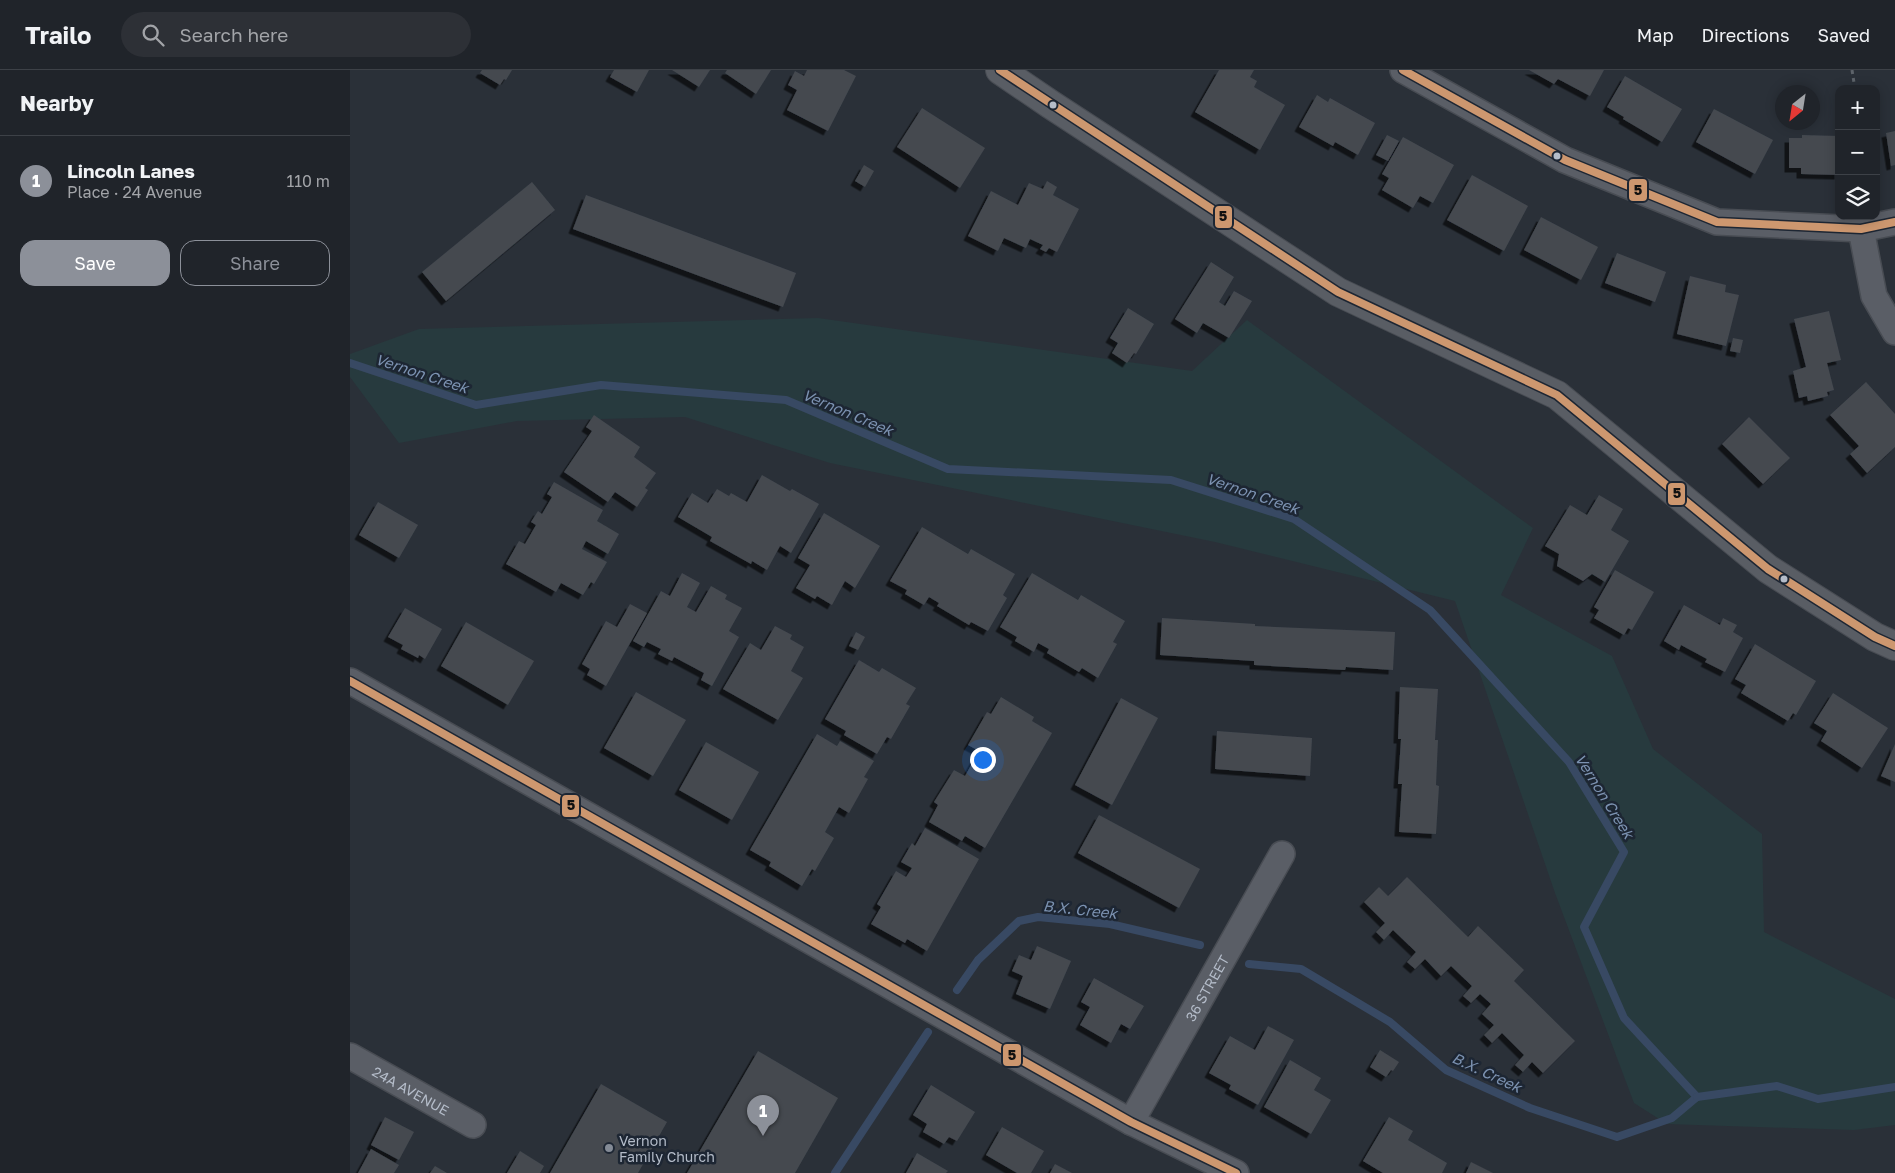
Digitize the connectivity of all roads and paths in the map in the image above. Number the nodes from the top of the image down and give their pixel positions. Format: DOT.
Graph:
graph roads {
  1 [pos="1000,70"];
  2 [pos="1403,70"];
  3 [pos="1852,70"];
  4 [pos="1854,85"];
  5 [pos="1895,222"];
  6 [pos="1861,229"];
  7 [pos="1895,332"];
  8 [pos="1895,646"];
  9 [pos="350,681"];
  10 [pos="1282,854"];
  11 [pos="350,1056"];
  12 [pos="1131,1122"];
  13 [pos="472,1125"];
  14 [pos="1236,1173"];
  1 -- 8 [label="street"];
  2 -- 6 [label="street"];
  3 -- 4 [label="path"];
  5 -- 6 [label="street"];
  6 -- 7 [label="street"];
  9 -- 12 [label="street"];
  10 -- 12 [label="street, 36 STREET"];
  11 -- 13 [label="street, 24A AVENUE"];
  12 -- 14 [label="street"];
}
